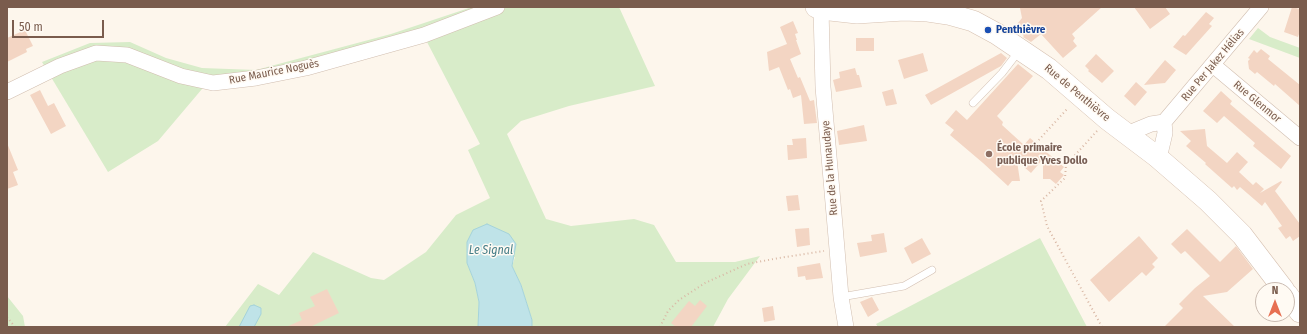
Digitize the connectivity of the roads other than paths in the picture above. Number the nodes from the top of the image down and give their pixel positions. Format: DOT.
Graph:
graph roads {
  1 [pos="497,7"];
  2 [pos="1261,7"];
  3 [pos="818,8"];
  4 [pos="904,9"];
  5 [pos="1020,50"];
  6 [pos="1213,65"];
  7 [pos="7,92"];
  8 [pos="973,103"];
  9 [pos="1164,122"];
  10 [pos="1130,136"];
  11 [pos="1300,138"];
  12 [pos="1156,156"];
  13 [pos="932,270"];
  14 [pos="1278,282"];
  15 [pos="842,297"];
  16 [pos="846,327"];
  1 -- 7 [label="street, Rue Maurice Noguès"];
  2 -- 6 [label="street, Rue Per Jakez Hélias"];
  3 -- 4 [label="street, Rue de Penthièvre"];
  3 -- 15 [label="street, Rue de la Hunaudaye"];
  4 -- 5 [label="street, Rue de Penthièvre"];
  5 -- 8 [label="lane"];
  5 -- 10 [label="street, Rue de Penthièvre"];
  6 -- 9 [label="street, Rue Per Jakez Hélias"];
  6 -- 11 [label="street, Rue Glenmor"];
  9 -- 10 [label="street"];
  9 -- 12 [label="street"];
  10 -- 12 [label="street, Rue de Penthièvre"];
  12 -- 14 [label="street, Rue de Penthièvre"];
  13 -- 15 [label="lane"];
  15 -- 16 [label="street, Rue de la Hunaudaye"];
}
